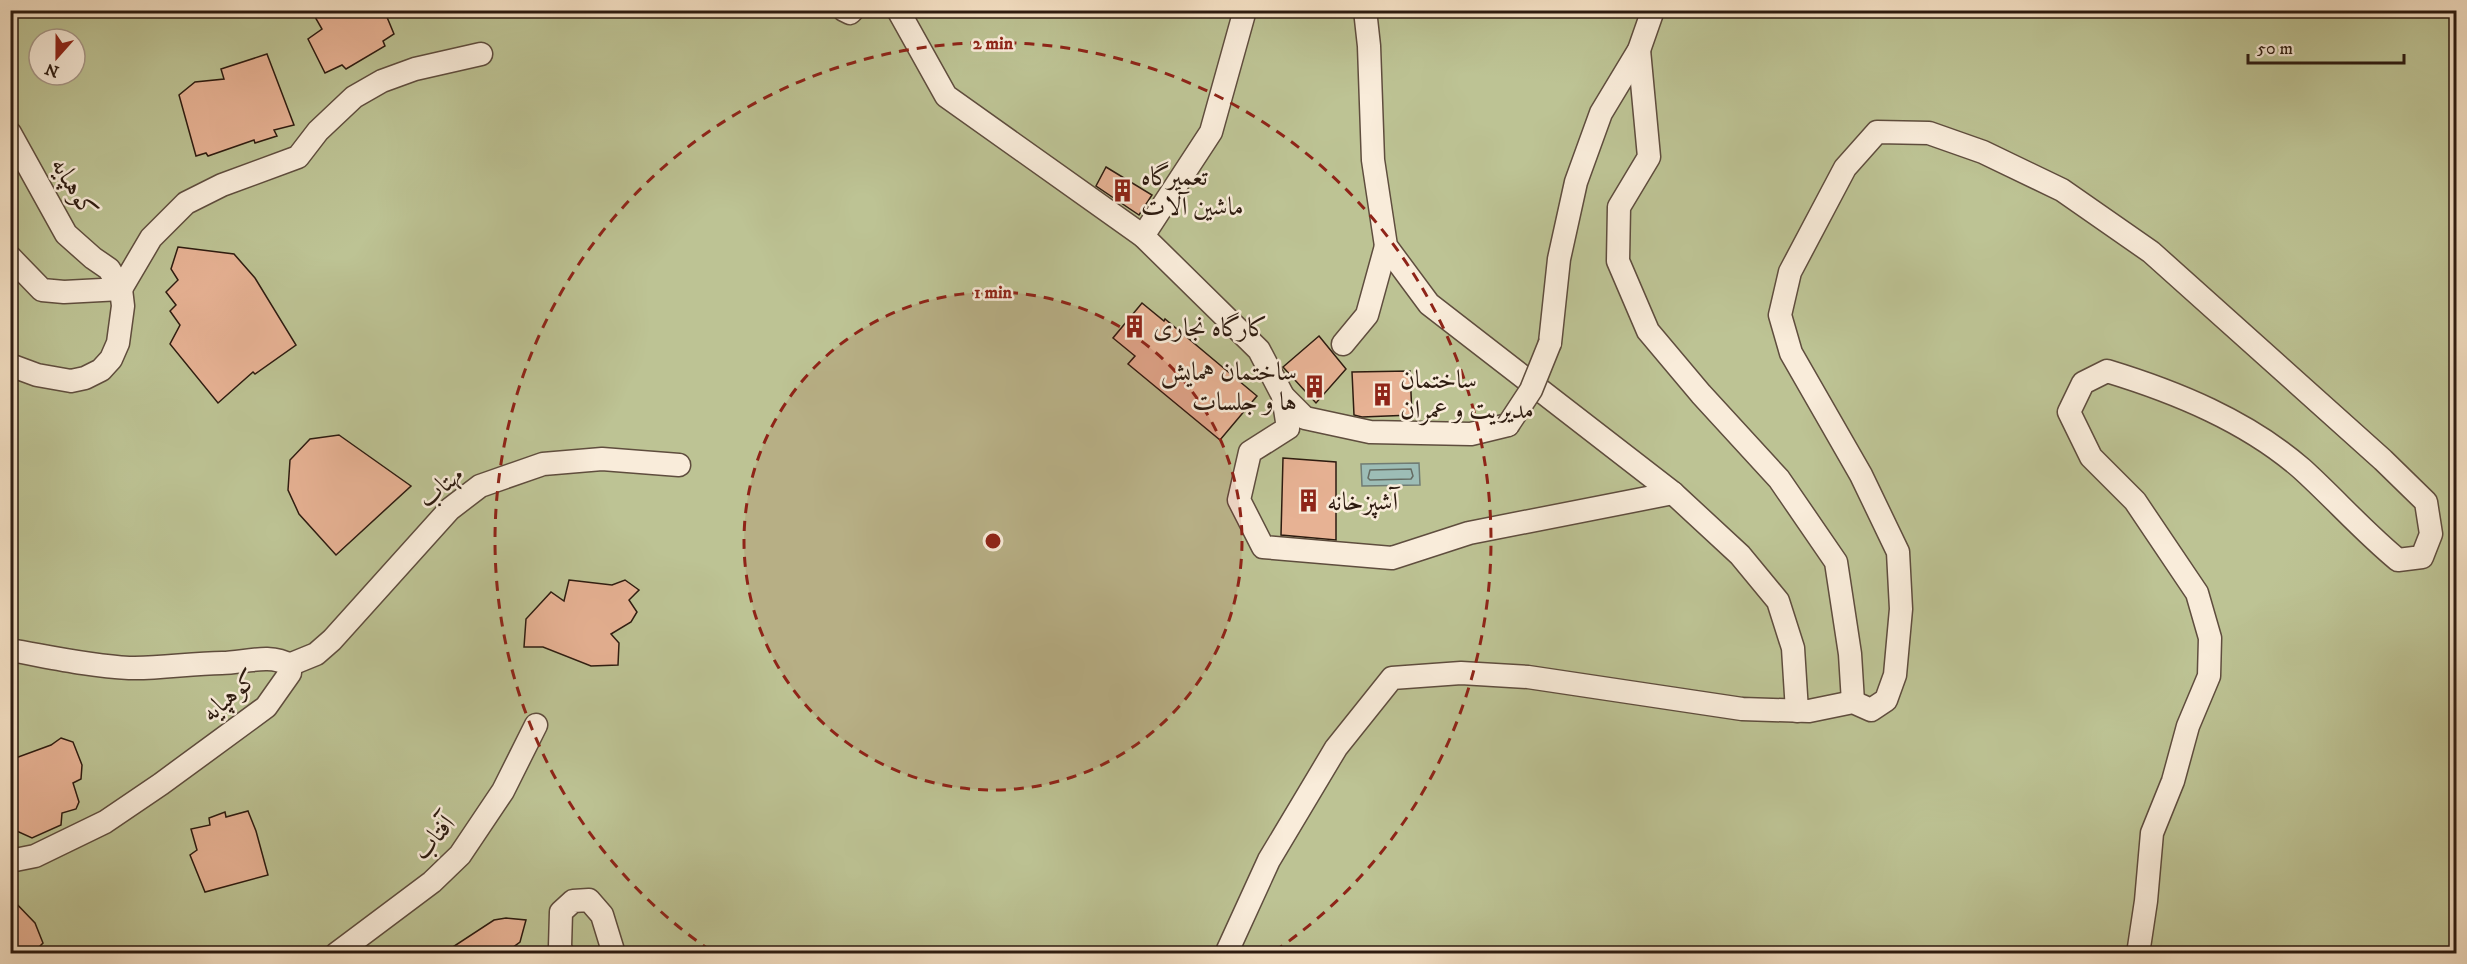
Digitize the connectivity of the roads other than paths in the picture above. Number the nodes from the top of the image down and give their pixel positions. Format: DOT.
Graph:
graph roads {
  1 [pos="844,10"];
  2 [pos="853,10"];
  3 [pos="898,10"];
  4 [pos="1245,10"];
  5 [pos="1365,10"];
  6 [pos="1653,10"];
  7 [pos="1639,51"];
  8 [pos="481,54"];
  9 [pos="10,133"];
  10 [pos="1143,236"];
  11 [pos="1386,246"];
  12 [pos="10,257"];
  13 [pos="121,289"];
  14 [pos="1343,344"];
  15 [pos="10,364"];
  16 [pos="1283,396"];
  17 [pos="679,465"];
  18 [pos="1673,493"];
  19 [pos="10,650"];
  20 [pos="289,665"];
  21 [pos="1853,702"];
  22 [pos="1797,711"];
  23 [pos="536,725"];
  24 [pos="10,861"];
  25 [pos="336,954"];
  26 [pos="563,954"];
  27 [pos="614,954"];
  28 [pos="1226,954"];
  29 [pos="2138,954"];
  1 -- 2 [label="street"];
  3 -- 10 [label="street"];
  4 -- 10 [label="street"];
  5 -- 11 [label="street"];
  6 -- 7 [label="street"];
  7 -- 16 [label="street, bridge"];
  7 -- 21 [label="street"];
  8 -- 13 [label="street"];
  9 -- 13 [label="street, کوهپایه"];
  10 -- 16 [label="street"];
  11 -- 14 [label="street"];
  11 -- 18 [label="street"];
  12 -- 13 [label="street"];
  13 -- 15 [label="street"];
  16 -- 18 [label="street"];
  17 -- 20 [label="street, مهتاب"];
  18 -- 22 [label="street"];
  19 -- 20 [label="street, کوهپایه"];
  20 -- 24 [label="street, کوهپایه"];
  21 -- 22 [label="street"];
  21 -- 29 [label="street"];
  22 -- 28 [label="street"];
  23 -- 25 [label="street, آفتاب"];
  26 -- 27 [label="street"];
}
